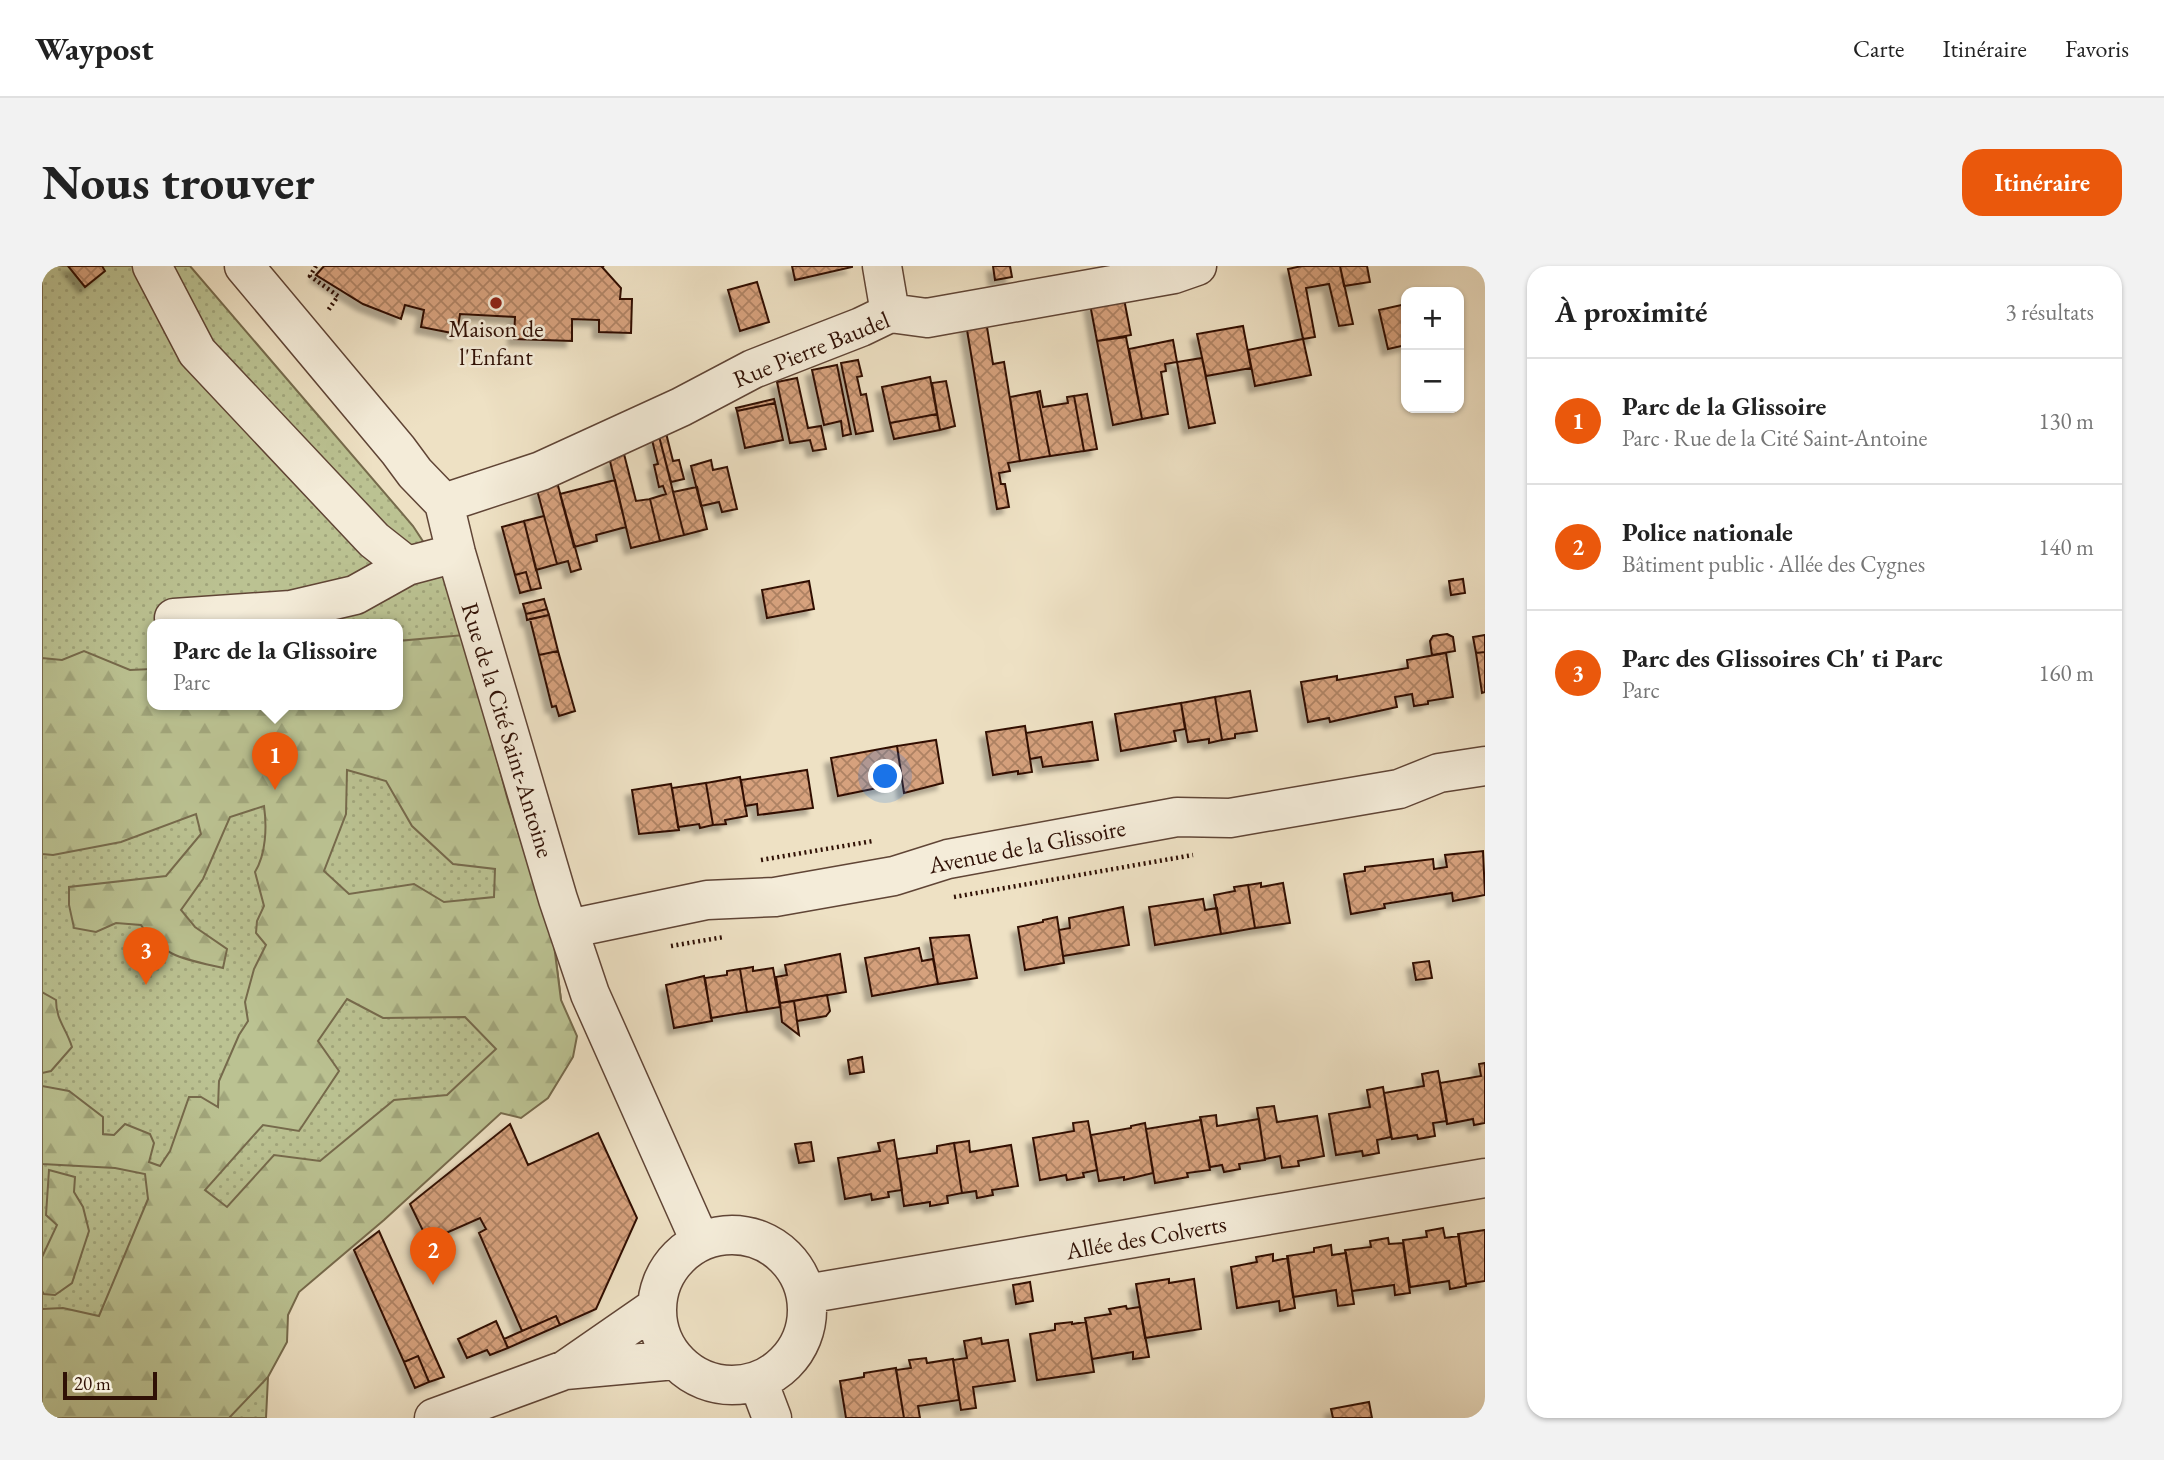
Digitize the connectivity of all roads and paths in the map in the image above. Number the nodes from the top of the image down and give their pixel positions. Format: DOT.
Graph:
graph roads {
  1 [pos="152,266"];
  2 [pos="244,266"];
  3 [pos="882,266"];
  4 [pos="1197,266"];
  5 [pos="890,313"];
  6 [pos="444,503"];
  7 [pos="456,553"];
  8 [pos="407,566"];
  9 [pos="174,618"];
  10 [pos="1485,766"];
  11 [pos="1196,855"];
  12 [pos="948,898"];
  13 [pos="568,929"];
  14 [pos="727,937"];
  15 [pos="659,949"];
  16 [pos="1485,1178"];
  17 [pos="700,1241"];
  18 [pos="806,1294"];
  19 [pos="656,1307"];
  20 [pos="675,1360"];
  21 [pos="565,1370"];
  22 [pos="758,1381"];
  23 [pos="434,1418"];
  24 [pos="772,1418"];
  1 -- 8 [label="street"];
  2 -- 6 [label="street"];
  3 -- 5 [label="street"];
  4 -- 5 [label="street, Rue Pierre Baudel"];
  5 -- 6 [label="street, Rue Pierre Baudel"];
  6 -- 7 [label="street, Rue de la Cité Saint-Antoine"];
  7 -- 8 [label="street"];
  7 -- 13 [label="street, Rue de la Cité Saint-Antoine"];
  8 -- 9 [label="street"];
  10 -- 13 [label="street, Avenue de la Glissoire"];
  11 -- 12 [label="path"];
  13 -- 17 [label="street, Rue de la Cité Saint-Antoine"];
  14 -- 15 [label="path"];
  16 -- 18 [label="street, Allée des Colverts"];
  17 -- 18 [label="street"];
  17 -- 19 [label="street"];
  18 -- 22 [label="street"];
  19 -- 20 [label="street"];
  19 -- 21 [label="street"];
  20 -- 21 [label="street"];
  20 -- 22 [label="street"];
  21 -- 23 [label="street"];
  22 -- 24 [label="street"];
}
